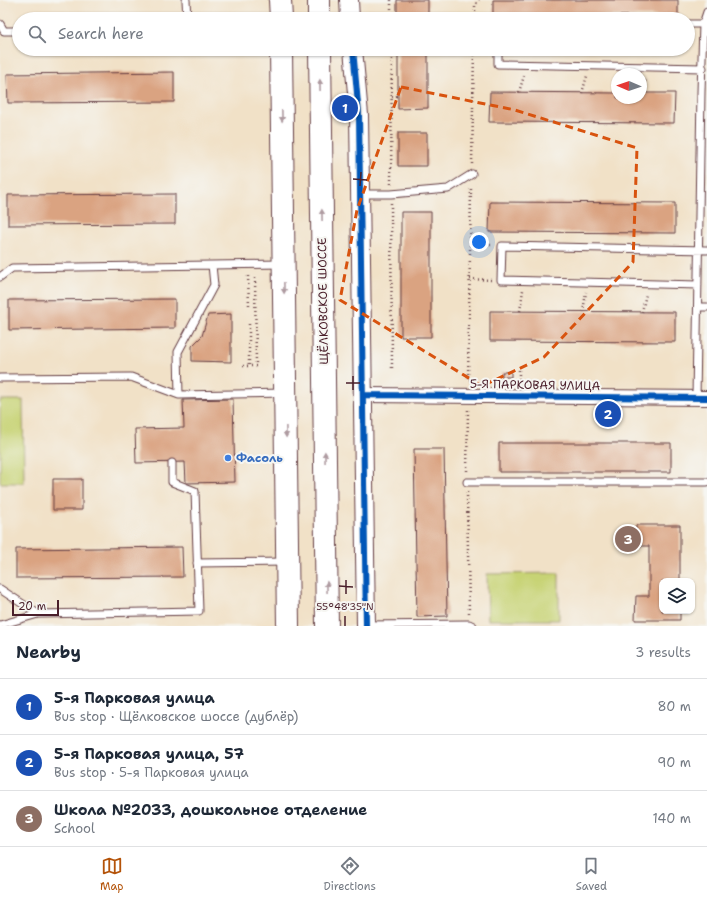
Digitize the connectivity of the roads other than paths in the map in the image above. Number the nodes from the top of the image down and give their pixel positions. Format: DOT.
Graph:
graph roads {
  1 [pos="186,0"];
  2 [pos="280,0"];
  3 [pos="319,0"];
  4 [pos="348,0"];
  5 [pos="186,12"];
  6 [pos="281,12"];
  7 [pos="319,12"];
  8 [pos="349,12"];
  9 [pos="707,12"];
  10 [pos="0,24"];
  11 [pos="695,24"];
  12 [pos="704,24"];
  13 [pos="12,31"];
  14 [pos="281,56"];
  15 [pos="320,56"];
  16 [pos="354,56"];
  17 [pos="498,56"];
  18 [pos="703,68"];
  19 [pos="704,92"];
  20 [pos="472,174"];
  21 [pos="360,194"];
  22 [pos="704,197"];
  23 [pos="699,250"];
  24 [pos="707,250"];
  25 [pos="284,264"];
  26 [pos="212,265"];
  27 [pos="0,276"];
  28 [pos="698,285"];
  29 [pos="698,307"];
  30 [pos="707,307"];
  31 [pos="0,378"];
  32 [pos="286,393"];
  33 [pos="179,394"];
  34 [pos="363,395"];
  35 [pos="701,398"];
  36 [pos="172,463"];
  37 [pos="467,482"];
  38 [pos="707,482"];
  39 [pos="197,562"];
  40 [pos="288,562"];
  41 [pos="0,589"];
  42 [pos="38,614"];
  43 [pos="0,625"];
  44 [pos="471,625"];
  45 [pos="288,626"];
  46 [pos="327,626"];
  47 [pos="366,626"];
  1 -- 5 [label="lane"];
  2 -- 6 [label="main road"];
  3 -- 7 [label="main road"];
  4 -- 8 [label="street"];
  9 -- 12 [label="lane"];
  10 -- 13 [label="lane"];
  11 -- 12 [label="lane"];
  12 -- 18 [label="lane"];
  14 -- 25 [label="main road, one-way"];
  46 -- 15 [label="main road, ЩЁЛКОВСКОЕ ШОССЕ, one-way"];
  16 -- 21 [label="street"];
  17 -- 18 [label="lane"];
  18 -- 19 [label="lane"];
  19 -- 22 [label="lane"];
  20 -- 21 [label="lane"];
  21 -- 34 [label="street"];
  22 -- 23 [label="lane"];
  23 -- 24 [label="lane"];
  23 -- 28 [label="lane"];
  23 -- 28 [label="lane"];
  25 -- 26 [label="lane"];
  25 -- 32 [label="main road, one-way"];
  26 -- 27 [label="lane"];
  26 -- 33 [label="lane"];
  28 -- 29 [label="lane"];
  29 -- 30 [label="lane"];
  29 -- 35 [label="lane"];
  31 -- 33 [label="lane"];
  32 -- 33 [label="lane"];
  32 -- 40 [label="main road, one-way"];
  34 -- 35 [label="street, 5-Я ПАРКОВАЯ УЛИЦА"];
  34 -- 47 [label="street"];
  36 -- 39 [label="lane"];
  37 -- 38 [label="lane"];
  39 -- 40 [label="lane"];
  39 -- 42 [label="lane"];
  40 -- 45 [label="main road"];
  41 -- 42 [label="lane"];
  42 -- 43 [label="lane"];
  44 -- 47 [label="lane"];
}
